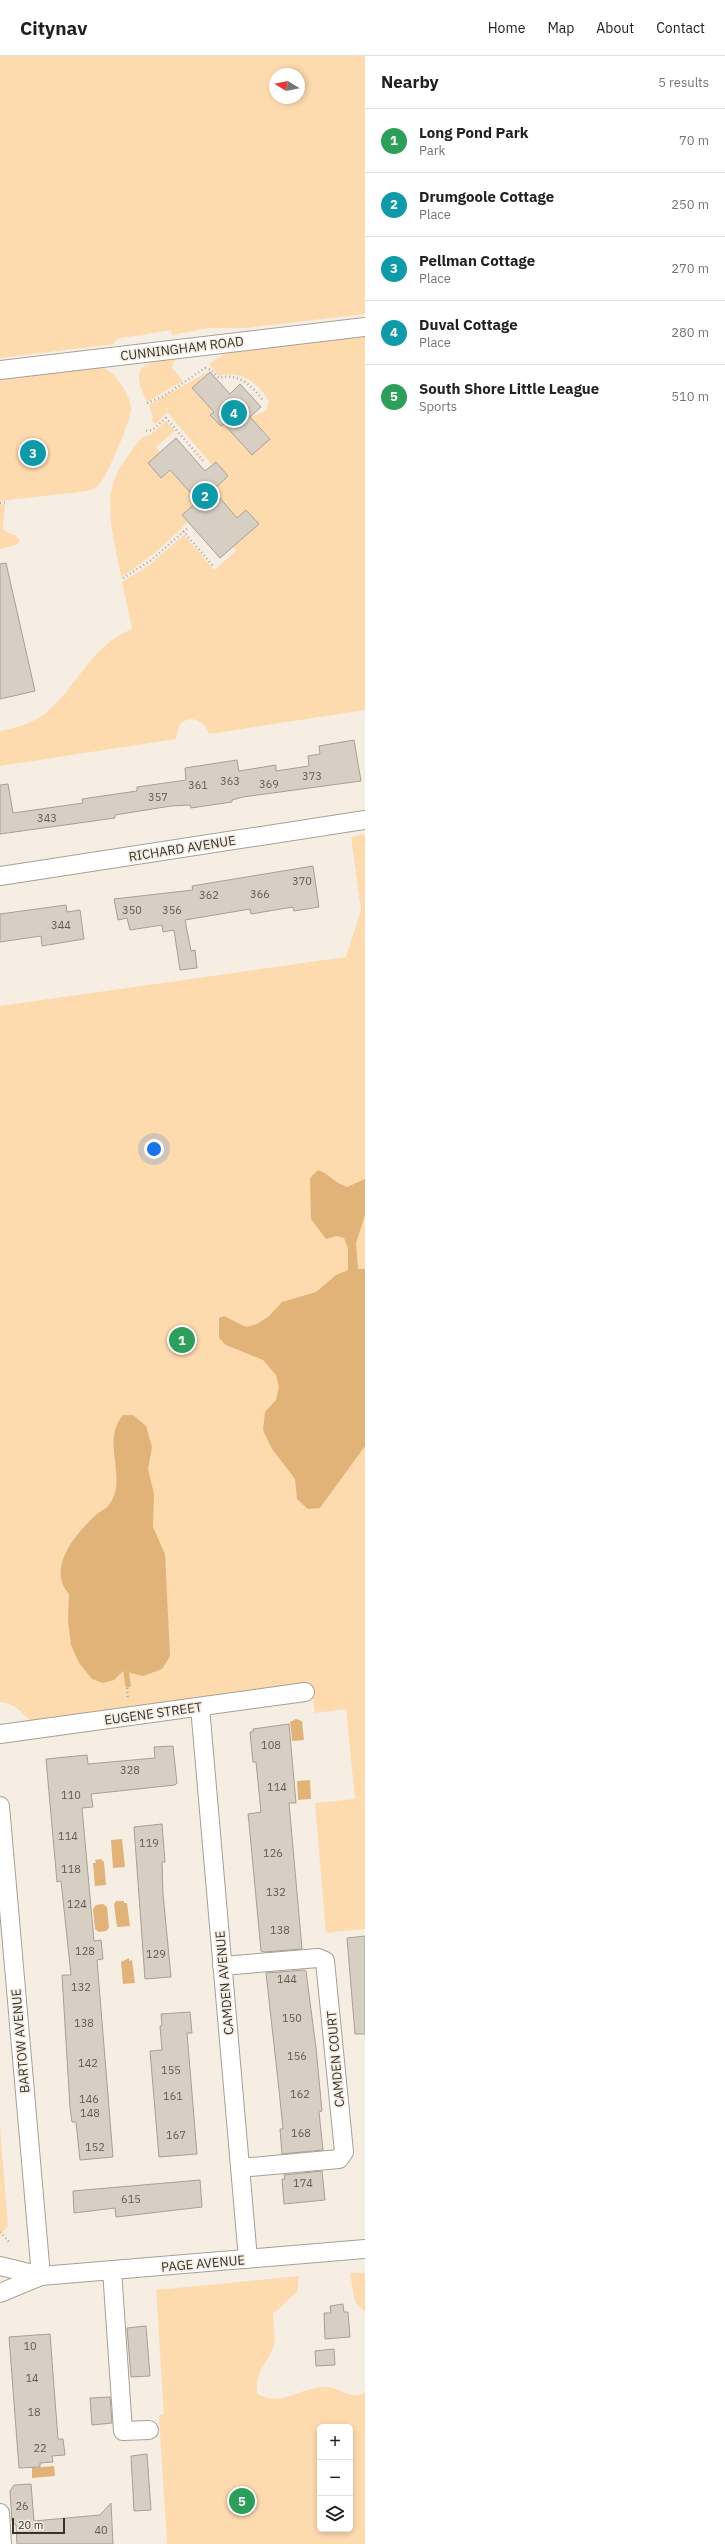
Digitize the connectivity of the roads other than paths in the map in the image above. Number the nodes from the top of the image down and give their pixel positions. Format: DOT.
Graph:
graph roads {
  1 [pos="365,326"];
  2 [pos="0,370"];
  3 [pos="365,820"];
  4 [pos="0,876"];
  5 [pos="305,1692"];
  6 [pos="200,1707"];
  7 [pos="0,1734"];
  8 [pos="0,1806"];
  9 [pos="222,1966"];
  10 [pos="240,2168"];
  11 [pos="365,2249"];
  12 [pos="248,2259"];
  13 [pos="0,2266"];
  14 [pos="112,2270"];
  15 [pos="41,2276"];
  16 [pos="0,2293"];
  17 [pos="149,2430"];
  18 [pos="0,2513"];
  19 [pos="2,2544"];
  1 -- 2 [label="street, CUNNINGHAM ROAD"];
  3 -- 4 [label="street, RICHARD AVENUE"];
  5 -- 6 [label="street, EUGENE STREET"];
  6 -- 7 [label="street, EUGENE STREET"];
  6 -- 9 [label="street, CAMDEN AVENUE"];
  8 -- 15 [label="street, BARTOW AVENUE"];
  9 -- 10 [label="street, CAMDEN AVENUE"];
  9 -- 10 [label="street, CAMDEN COURT"];
  10 -- 12 [label="street, CAMDEN AVENUE"];
  11 -- 12 [label="street, PAGE AVENUE"];
  12 -- 14 [label="street, PAGE AVENUE"];
  13 -- 15 [label="street, PAGE AVENUE"];
  14 -- 15 [label="street, PAGE AVENUE"];
  14 -- 17 [label="street"];
  15 -- 16 [label="street, PAGE AVENUE"];
  18 -- 19 [label="street"];
}
